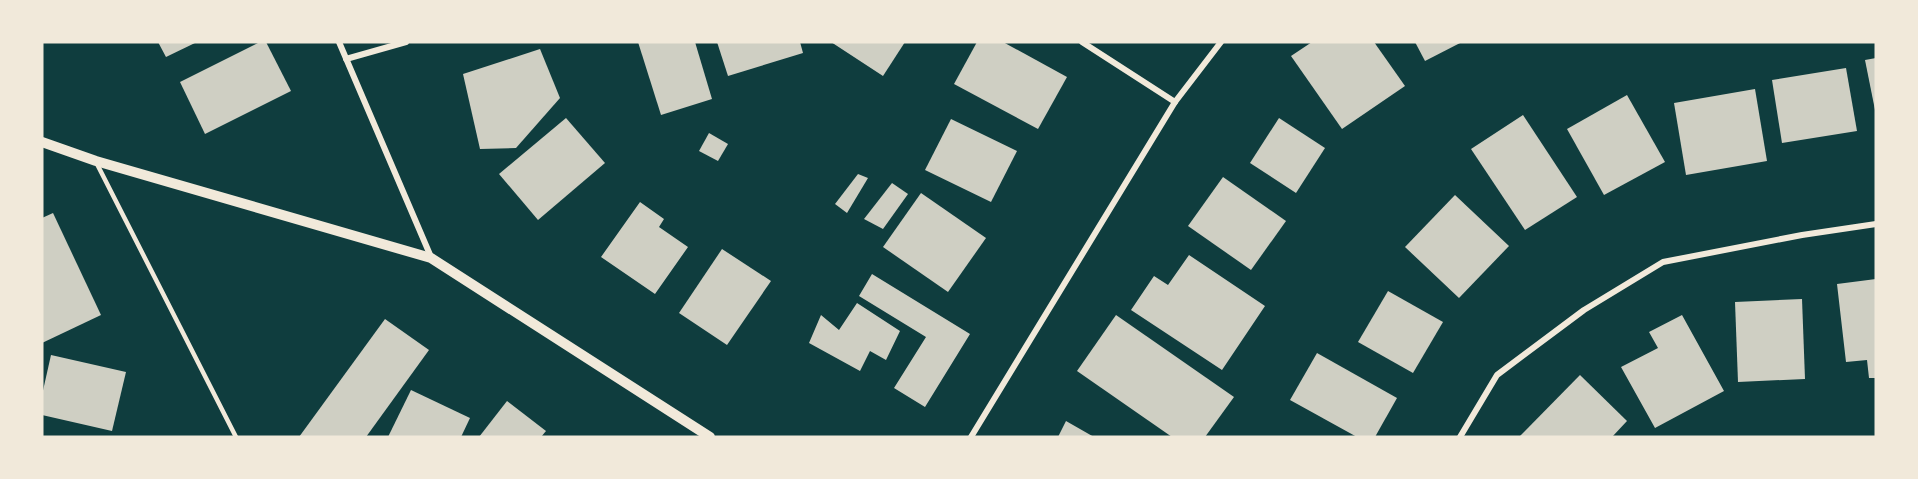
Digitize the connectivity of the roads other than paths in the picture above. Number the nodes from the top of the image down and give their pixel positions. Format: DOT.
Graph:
graph roads {
  1 [pos="339,42"];
  2 [pos="406,42"];
  3 [pos="1082,42"];
  4 [pos="1221,42"];
  5 [pos="346,59"];
  6 [pos="1175,102"];
  7 [pos="42,142"];
  8 [pos="96,161"];
  9 [pos="1876,224"];
  10 [pos="431,258"];
  11 [pos="236,437"];
  12 [pos="710,437"];
  13 [pos="971,437"];
  14 [pos="1460,437"];
  1 -- 5 [label="street"];
  2 -- 5 [label="street"];
  3 -- 6 [label="street"];
  4 -- 6 [label="street"];
  5 -- 10 [label="street"];
  6 -- 13 [label="street"];
  7 -- 8 [label="street"];
  8 -- 10 [label="street"];
  8 -- 11 [label="lane"];
  9 -- 14 [label="street"];
  10 -- 12 [label="street"];
}
